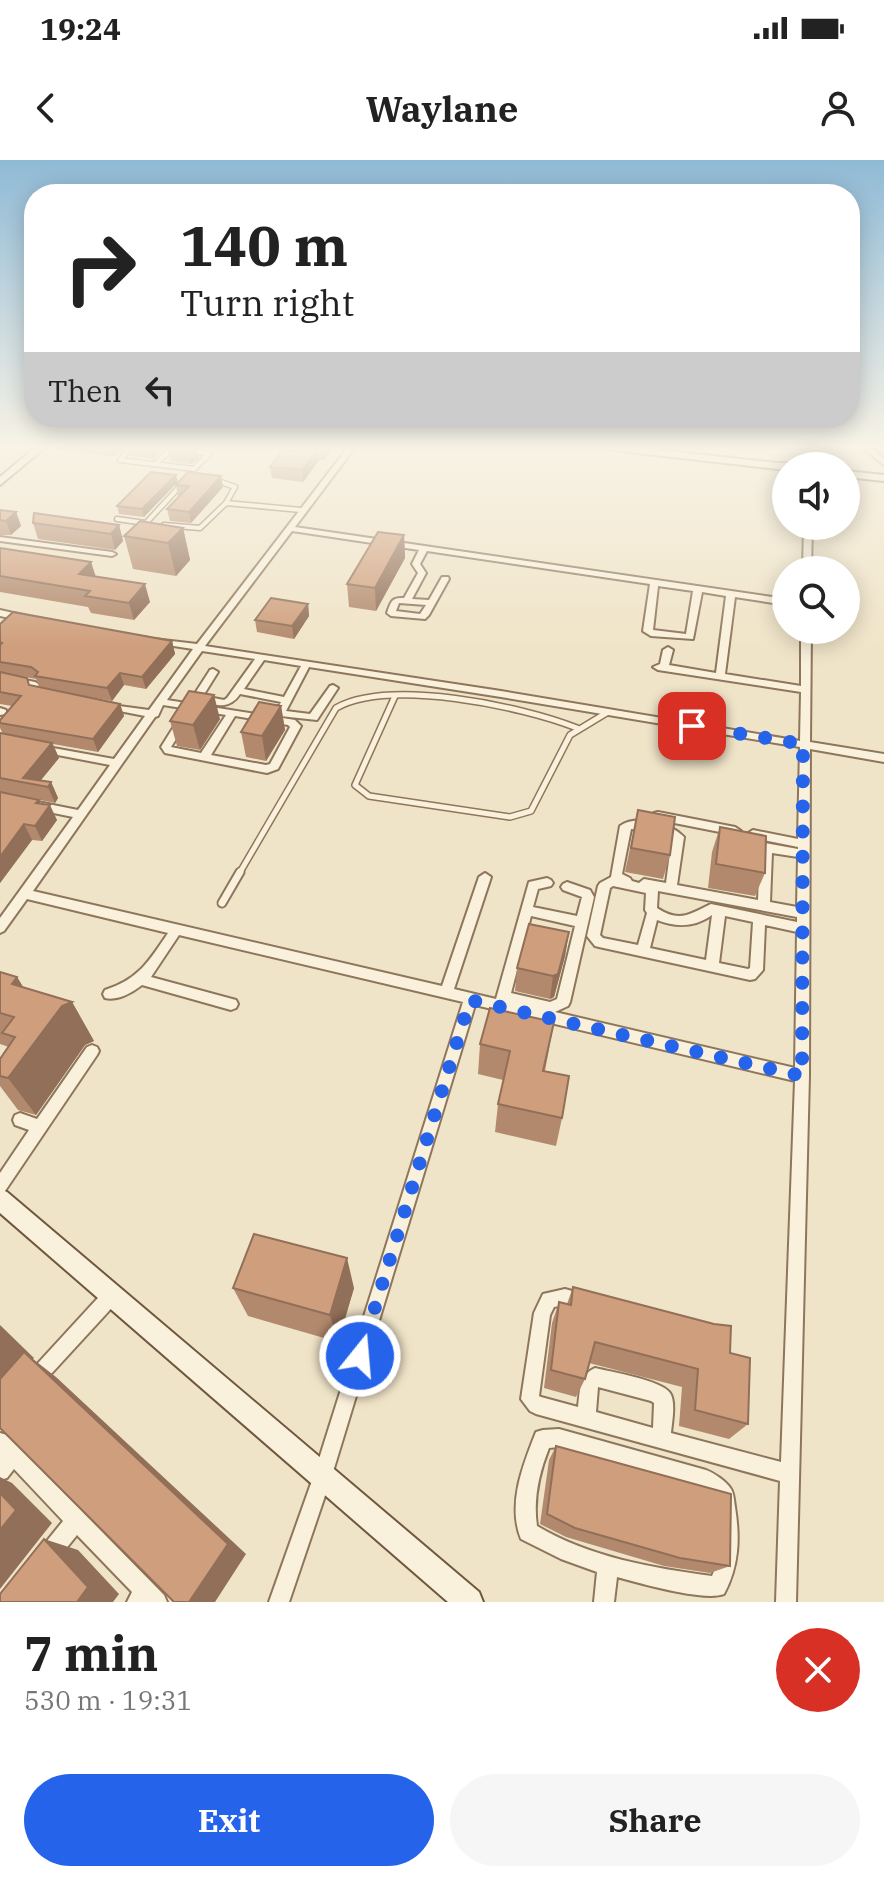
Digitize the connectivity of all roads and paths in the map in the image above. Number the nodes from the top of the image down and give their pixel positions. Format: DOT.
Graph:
graph roads {
  1 [pos="155,513"];
  2 [pos="215,513"];
  3 [pos="299,513"];
  4 [pos="117,519"];
  5 [pos="146,523"];
  6 [pos="288,528"];
  7 [pos="0,539"];
  8 [pos="422,552"];
  9 [pos="112,554"];
  10 [pos="444,559"];
  11 [pos="422,573"];
  12 [pos="654,583"];
  13 [pos="698,589"];
  14 [pos="731,594"];
  15 [pos="407,600"];
  16 [pos="772,600"];
  17 [pos="432,603"];
  18 [pos="3,617"];
  19 [pos="37,620"];
  20 [pos="139,638"];
  21 [pos="806,644"];
  22 [pos="198,649"];
  23 [pos="668,650"];
  24 [pos="260,659"];
  25 [pos="306,665"];
  26 [pos="213,672"];
  27 [pos="720,676"];
  28 [pos="0,678"];
  29 [pos="35,685"];
  30 [pos="333,688"];
  31 [pos="805,690"];
  32 [pos="238,691"];
  33 [pos="395,696"];
  34 [pos="285,700"];
  35 [pos="162,702"];
  36 [pos="95,703"];
  37 [pos="193,706"];
  38 [pos="608,712"];
  39 [pos="232,713"];
  40 [pos="154,714"];
  41 [pos="261,717"];
  42 [pos="577,728"];
  43 [pos="254,729"];
  44 [pos="803,744"];
  45 [pos="28,746"];
  46 [pos="240,751"];
  47 [pos="204,757"];
  48 [pos="884,758"];
  49 [pos="118,763"];
  50 [pos="234,763"];
  51 [pos="29,804"];
  52 [pos="643,813"];
  53 [pos="81,815"];
  54 [pos="710,838"];
  55 [pos="766,848"];
  56 [pos="803,849"];
  57 [pos="485,877"];
  58 [pos="547,883"];
  59 [pos="567,887"];
  60 [pos="671,888"];
  61 [pos="24,894"];
  62 [pos="222,903"];
  63 [pos="527,910"];
  64 [pos="719,911"];
  65 [pos="653,912"];
  66 [pos="762,912"];
  67 [pos="802,920"];
  68 [pos="581,922"];
  69 [pos="0,928"];
  70 [pos="176,930"];
  71 [pos="643,952"];
  72 [pos="712,967"];
  73 [pos="142,980"];
  74 [pos="110,994"];
  75 [pos="446,994"];
  76 [pos="470,1000"];
  77 [pos="502,1002"];
  78 [pos="231,1004"];
  79 [pos="92,1051"];
  80 [pos="802,1076"];
  81 [pos="20,1120"];
  82 [pos="40,1127"];
  83 [pos="0,1186"];
  84 [pos="0,1199"];
  85 [pos="113,1294"];
  86 [pos="595,1305"];
  87 [pos="25,1390"];
  88 [pos="586,1420"];
  89 [pos="662,1440"];
  90 [pos="7,1449"];
  91 [pos="0,1471"];
  92 [pos="790,1474"];
  93 [pos="323,1475"];
  94 [pos="77,1519"];
  95 [pos="608,1564"];
  96 [pos="39,1567"];
  97 [pos="146,1598"];
  98 [pos="279,1602"];
  99 [pos="469,1602"];
  100 [pos="604,1602"];
  101 [pos="786,1602"];
  1 -- 5 [label="lane"];
  2 -- 5 [label="lane"];
  3 -- 6 [label="street"];
  4 -- 5 [label="lane"];
  6 -- 8 [label="street"];
  6 -- 22 [label="street"];
  7 -- 9 [label="street"];
  8 -- 10 [label="street"];
  8 -- 11 [label="street"];
  8 -- 12 [label="street"];
  11 -- 15 [label="street"];
  11 -- 17 [label="street"];
  12 -- 13 [label="street"];
  12 -- 13 [label="street"];
  13 -- 14 [label="street"];
  14 -- 16 [label="street"];
  14 -- 27 [label="street"];
  15 -- 17 [label="street"];
  15 -- 17 [label="street"];
  18 -- 19 [label="street"];
  20 -- 22 [label="street"];
  21 -- 31 [label="street"];
  22 -- 24 [label="street"];
  22 -- 35 [label="street"];
  23 -- 27 [label="street"];
  24 -- 25 [label="street"];
  24 -- 32 [label="street"];
  25 -- 34 [label="street"];
  25 -- 38 [label="street"];
  26 -- 32 [label="street"];
  27 -- 31 [label="street"];
  28 -- 29 [label="street"];
  30 -- 34 [label="street"];
  31 -- 44 [label="street"];
  32 -- 34 [label="street"];
  33 -- 42 [label="lane"];
  33 -- 42 [label="lane"];
  33 -- 62 [label="lane"];
  35 -- 37 [label="street"];
  35 -- 40 [label="street"];
  36 -- 40 [label="street"];
  37 -- 39 [label="street"];
  37 -- 47 [label="street"];
  38 -- 42 [label="lane"];
  38 -- 44 [label="street"];
  39 -- 41 [label="street"];
  39 -- 47 [label="street"];
  40 -- 49 [label="street"];
  41 -- 43 [label="street"];
  41 -- 50 [label="street"];
  44 -- 48 [label="street"];
  44 -- 56 [label="street"];
  45 -- 49 [label="street"];
  46 -- 50 [label="street"];
  47 -- 50 [label="street"];
  49 -- 53 [label="street"];
  51 -- 53 [label="street"];
  52 -- 56 [label="street"];
  53 -- 61 [label="street"];
  54 -- 55 [label="street"];
  55 -- 56 [label="street"];
  55 -- 66 [label="street"];
  56 -- 67 [label="street"];
  57 -- 75 [label="street"];
  58 -- 63 [label="street"];
  59 -- 68 [label="street"];
  60 -- 60 [label="street"];
  60 -- 66 [label="street"];
  61 -- 69 [label="street"];
  61 -- 70 [label="street"];
  63 -- 68 [label="street"];
  63 -- 77 [label="street"];
  64 -- 65 [label="street"];
  64 -- 66 [label="street"];
  64 -- 72 [label="street"];
  65 -- 71 [label="street"];
  65 -- 71 [label="street"];
  66 -- 67 [label="street"];
  66 -- 72 [label="street"];
  67 -- 80 [label="street"];
  68 -- 77 [label="street"];
  70 -- 73 [label="street"];
  70 -- 75 [label="street"];
  71 -- 72 [label="street"];
  73 -- 74 [label="street"];
  73 -- 78 [label="street"];
  75 -- 76 [label="street"];
  76 -- 77 [label="street"];
  76 -- 93 [label="street"];
  77 -- 80 [label="street"];
  79 -- 82 [label="street"];
  80 -- 92 [label="street"];
  81 -- 82 [label="street"];
  82 -- 83 [label="street"];
  84 -- 85 [label="street"];
  85 -- 87 [label="street"];
  85 -- 93 [label="street"];
  86 -- 88 [label="street"];
  88 -- 89 [label="street"];
  88 -- 89 [label="street"];
  89 -- 92 [label="street"];
  90 -- 91 [label="street"];
  90 -- 94 [label="street"];
  92 -- 101 [label="street"];
  93 -- 98 [label="street"];
  93 -- 99 [label="street"];
  94 -- 96 [label="street"];
  94 -- 97 [label="street"];
  95 -- 95 [label="street"];
  95 -- 100 [label="street"];
}
